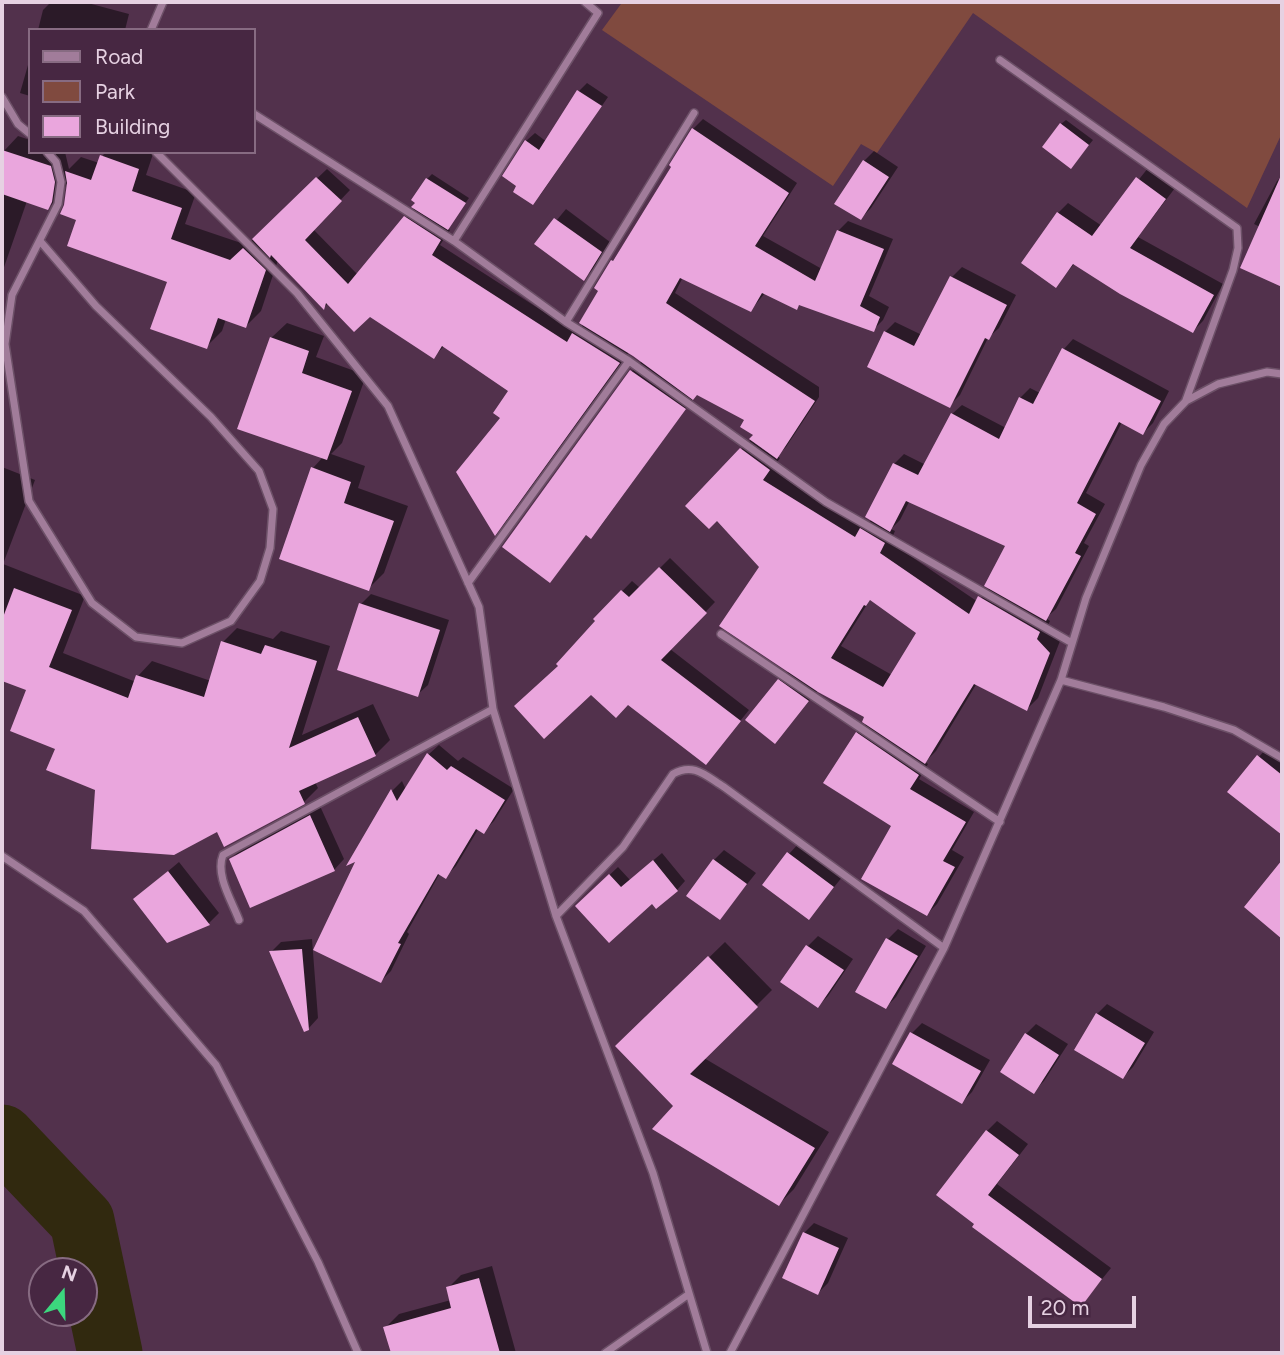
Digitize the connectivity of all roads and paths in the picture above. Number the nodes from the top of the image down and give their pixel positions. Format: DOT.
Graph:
graph roads {
  1 [pos="163,2"];
  2 [pos="585,2"];
  3 [pos="152,28"];
  4 [pos="1000,60"];
  5 [pos="2,97"];
  6 [pos="694,113"];
  7 [pos="256,115"];
  8 [pos="28,132"];
  9 [pos="49,154"];
  10 [pos="158,154"];
  11 [pos="40,241"];
  12 [pos="454,242"];
  13 [pos="566,322"];
  14 [pos="629,361"];
  15 [pos="1282,374"];
  16 [pos="1186,401"];
  17 [pos="468,583"];
  18 [pos="721,634"];
  19 [pos="1072,643"];
  20 [pos="1061,680"];
  21 [pos="493,709"];
  22 [pos="1282,758"];
  23 [pos="1000,822"];
  24 [pos="2,856"];
  25 [pos="556,916"];
  26 [pos="239,920"];
  27 [pos="944,948"];
  28 [pos="689,1294"];
  29 [pos="358,1353"];
  30 [pos="604,1353"];
  31 [pos="707,1353"];
  32 [pos="730,1353"];
  1 -- 3 [label="street"];
  2 -- 12 [label="street"];
  4 -- 16 [label="street"];
  5 -- 8 [label="street"];
  6 -- 13 [label="street"];
  7 -- 12 [label="street"];
  9 -- 11 [label="street"];
  10 -- 17 [label="street"];
  11 -- 11 [label="street"];
  12 -- 13 [label="street"];
  13 -- 14 [label="street"];
  14 -- 17 [label="street"];
  14 -- 19 [label="street"];
  15 -- 16 [label="street"];
  16 -- 19 [label="street"];
  17 -- 21 [label="street"];
  18 -- 23 [label="street"];
  19 -- 20 [label="street"];
  20 -- 22 [label="street"];
  20 -- 23 [label="street"];
  21 -- 25 [label="street"];
  21 -- 26 [label="street"];
  23 -- 27 [label="street"];
  24 -- 29 [label="street"];
  25 -- 27 [label="street"];
  25 -- 28 [label="street"];
  27 -- 32 [label="street"];
  28 -- 30 [label="street"];
  28 -- 31 [label="street"];
}
